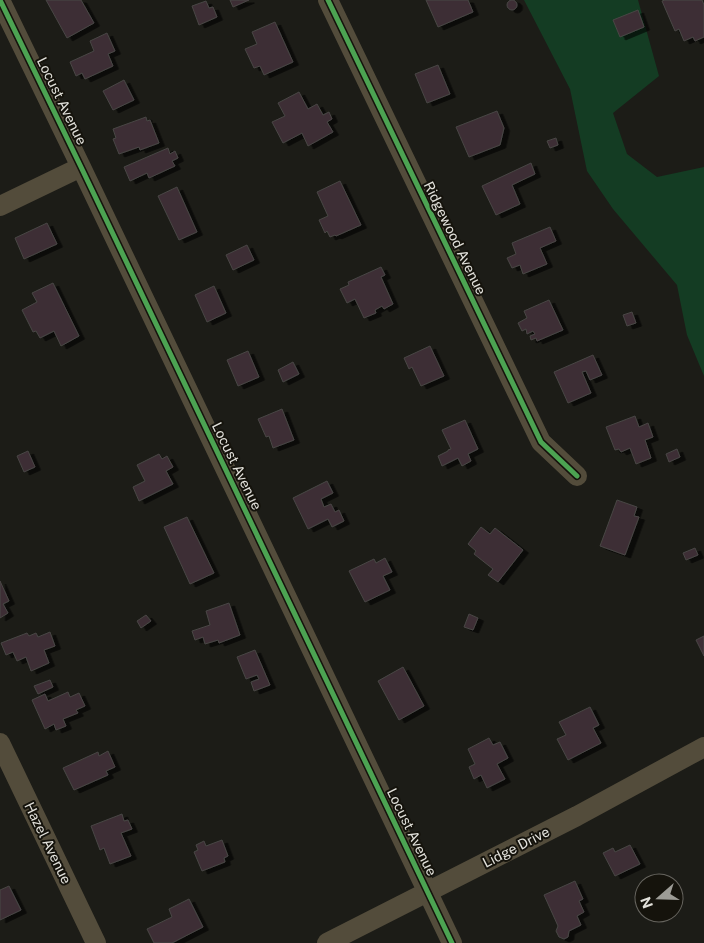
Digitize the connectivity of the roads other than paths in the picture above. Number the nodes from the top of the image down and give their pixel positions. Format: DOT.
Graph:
graph roads {
  1 [pos="0,0"];
  2 [pos="328,0"];
  3 [pos="81,166"];
  4 [pos="0,206"];
  5 [pos="576,476"];
  6 [pos="0,743"];
  7 [pos="704,748"];
  8 [pos="428,892"];
  9 [pos="96,943"];
  10 [pos="327,943"];
  11 [pos="452,943"];
  1 -- 3 [label="street, Locust Avenue"];
  2 -- 5 [label="street, Ridgewood Avenue"];
  3 -- 4 [label="street"];
  3 -- 8 [label="street, Locust Avenue"];
  6 -- 9 [label="street, Hazel Avenue"];
  7 -- 8 [label="street, Lidge Drive"];
  8 -- 10 [label="street, Lidge Drive"];
  8 -- 11 [label="street, Locust Avenue"];
}
